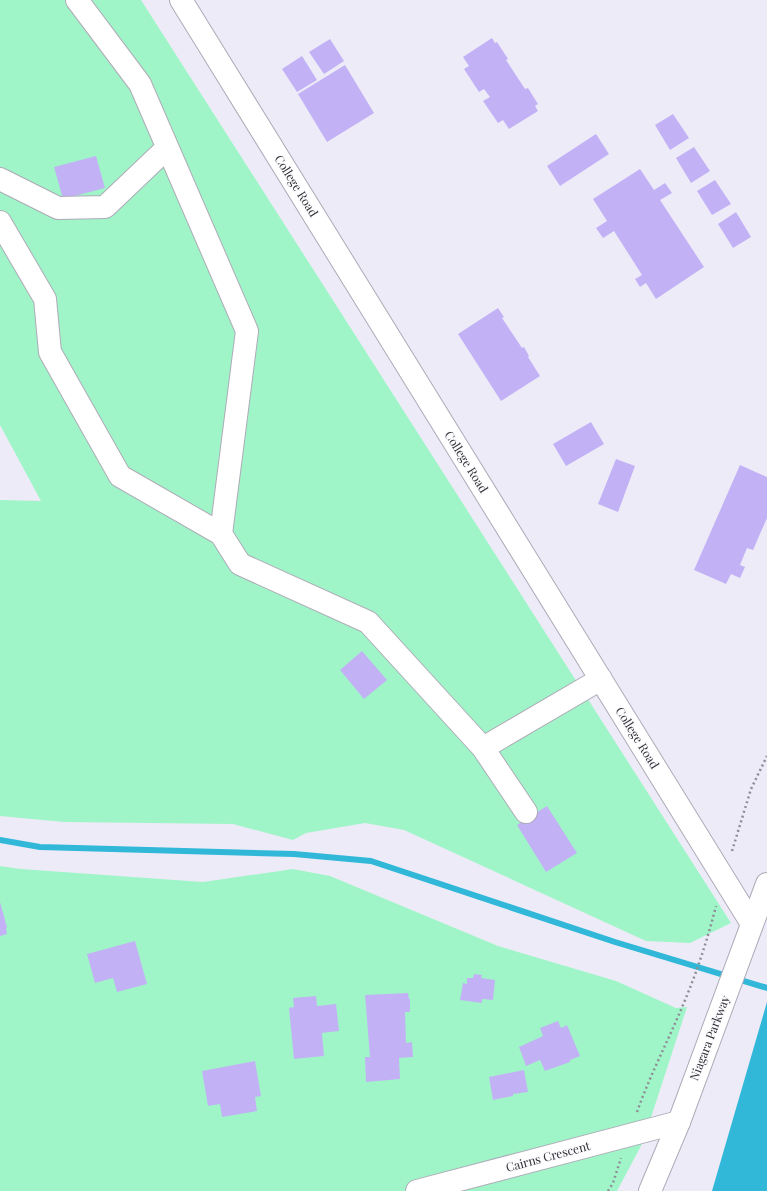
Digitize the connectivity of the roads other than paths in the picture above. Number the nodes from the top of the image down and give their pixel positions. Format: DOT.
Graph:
graph roads {
  1 [pos="77,0"];
  2 [pos="181,0"];
  3 [pos="167,148"];
  4 [pos="0,179"];
  5 [pos="0,222"];
  6 [pos="221,534"];
  7 [pos="601,679"];
  8 [pos="483,748"];
  9 [pos="526,812"];
  10 [pos="767,884"];
  11 [pos="752,924"];
  12 [pos="679,1122"];
  13 [pos="417,1191"];
  14 [pos="650,1191"];
  1 -- 3 [label="street"];
  2 -- 7 [label="street, College Road"];
  3 -- 4 [label="street"];
  3 -- 6 [label="street"];
  5 -- 6 [label="street"];
  6 -- 8 [label="street"];
  7 -- 8 [label="street"];
  7 -- 11 [label="street, College Road"];
  8 -- 9 [label="street"];
  10 -- 11 [label="street, Niagara Parkway"];
  11 -- 12 [label="street, Niagara Parkway"];
  12 -- 13 [label="street, Cairns Crescent"];
  12 -- 14 [label="street, Niagara Parkway"];
}
